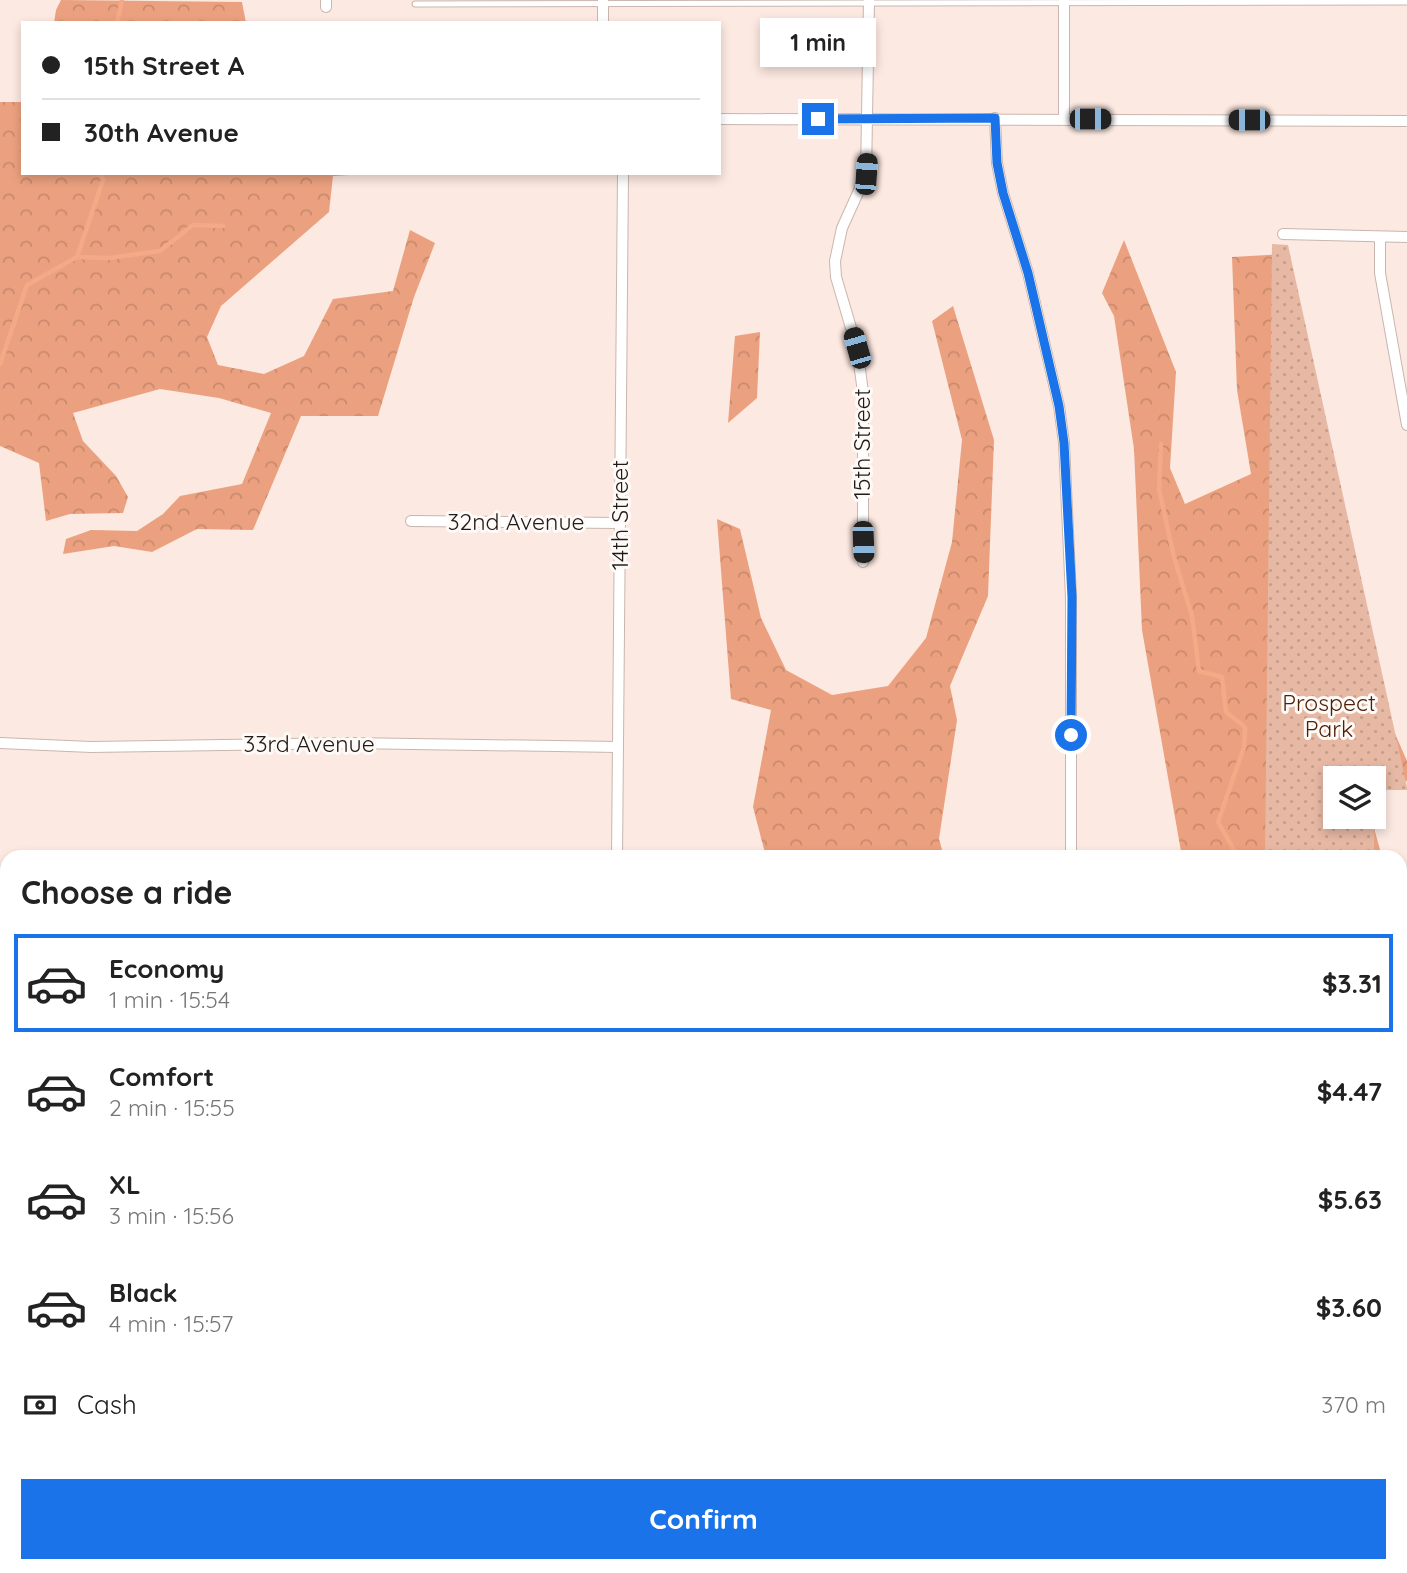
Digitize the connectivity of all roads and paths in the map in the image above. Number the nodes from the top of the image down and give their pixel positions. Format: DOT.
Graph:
graph roads {
  1 [pos="603,2"];
  2 [pos="869,2"];
  3 [pos="1064,2"];
  4 [pos="1407,2"];
  5 [pos="415,4"];
  6 [pos="603,21"];
  7 [pos="995,118"];
  8 [pos="721,119"];
  9 [pos="867,119"];
  10 [pos="1064,119"];
  11 [pos="1407,121"];
  12 [pos="624,175"];
  13 [pos="1283,234"];
  14 [pos="1380,237"];
  15 [pos="1407,237"];
  16 [pos="1407,425"];
  17 [pos="411,521"];
  18 [pos="620,523"];
  19 [pos="863,562"];
  20 [pos="0,743"];
  21 [pos="618,747"];
  22 [pos="617,850"];
  23 [pos="1071,850"];
  1 -- 2 [label="lane"];
  1 -- 5 [label="lane"];
  1 -- 6 [label="street"];
  2 -- 3 [label="lane"];
  2 -- 9 [label="street, 15th Street"];
  3 -- 4 [label="lane"];
  3 -- 10 [label="street"];
  7 -- 9 [label="street"];
  7 -- 10 [label="street"];
  7 -- 23 [label="street"];
  8 -- 9 [label="street"];
  9 -- 19 [label="street, 15th Street"];
  10 -- 11 [label="street"];
  12 -- 18 [label="street, 14th Street"];
  13 -- 14 [label="street"];
  14 -- 15 [label="street"];
  14 -- 16 [label="street"];
  17 -- 18 [label="street, 32nd Avenue"];
  18 -- 21 [label="street, 14th Street"];
  20 -- 21 [label="street, 33rd Avenue"];
  21 -- 22 [label="street, 14th Street"];
}
